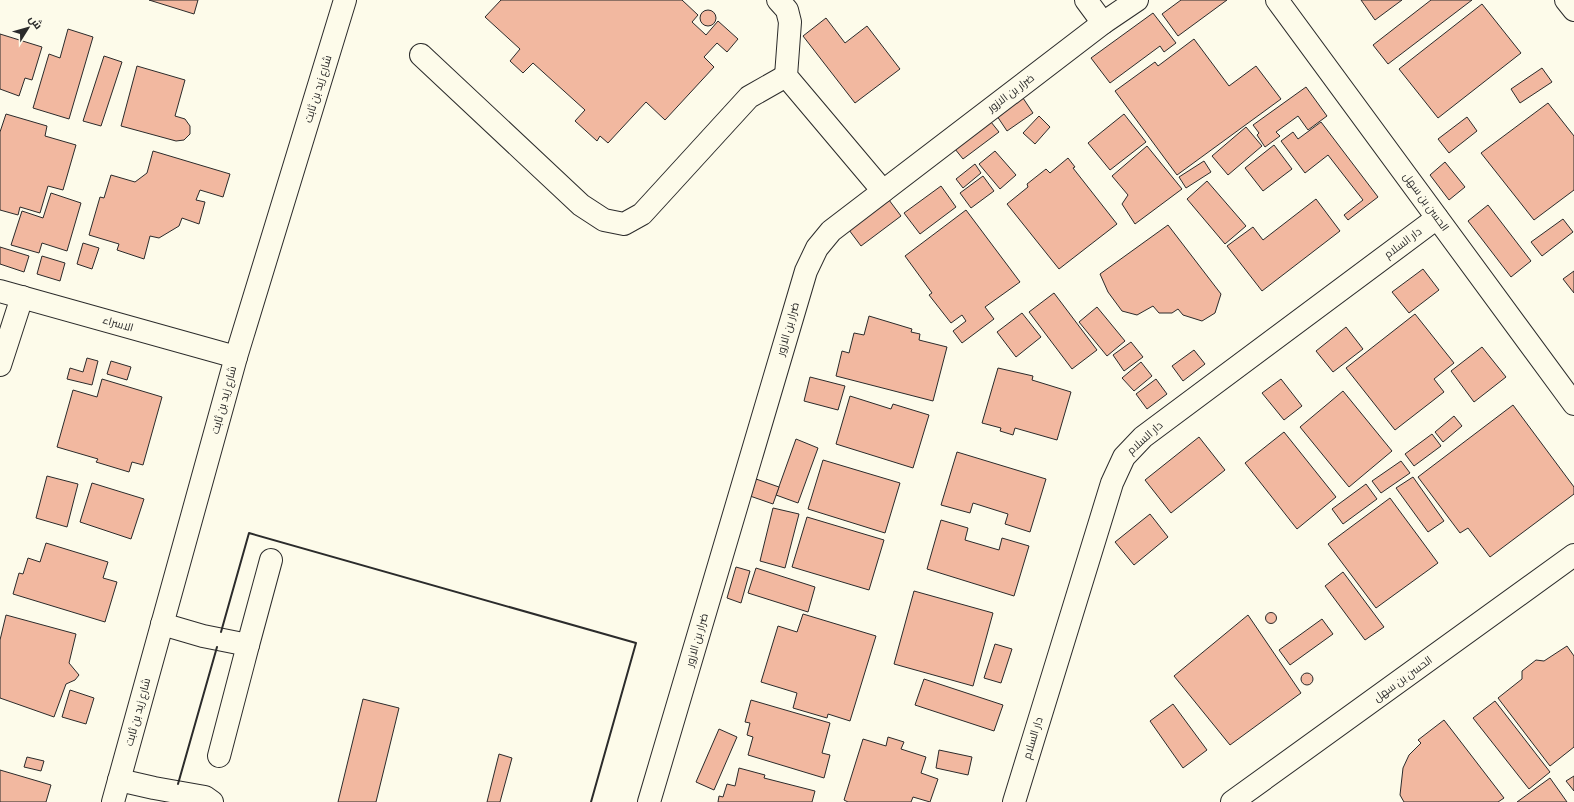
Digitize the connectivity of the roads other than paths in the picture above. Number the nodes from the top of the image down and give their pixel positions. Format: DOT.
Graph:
graph roads {
  1 [pos="345,0"];
  2 [pos="778,0"];
  3 [pos="1086,0"];
  4 [pos="1137,0"];
  5 [pos="1278,0"];
  6 [pos="1566,0"];
  7 [pos="1574,10"];
  8 [pos="1103,23"];
  9 [pos="421,54"];
  10 [pos="786,76"];
  11 [pos="882,191"];
  12 [pos="1437,218"];
  13 [pos="0,291"];
  14 [pos="22,297"];
  15 [pos="236,357"];
  16 [pos="0,365"];
  17 [pos="1574,404"];
  18 [pos="1574,556"];
  19 [pos="271,560"];
  20 [pos="162,624"];
  21 [pos="248,646"];
  22 [pos="218,756"];
  23 [pos="119,780"];
  24 [pos="113,802"];
  25 [pos="212,802"];
  26 [pos="649,802"];
  27 [pos="1014,802"];
  28 [pos="1232,802"];
  1 -- 15 [label="street, شارع زيد بن ثابت"];
  2 -- 10 [label="street"];
  3 -- 8 [label="street"];
  4 -- 8 [label="street, ضرار بن الازور"];
  5 -- 12 [label="street, الحسن بن سهل"];
  6 -- 7 [label="street"];
  8 -- 11 [label="street, ضرار بن الازور"];
  9 -- 10 [label="street"];
  10 -- 11 [label="street"];
  11 -- 26 [label="street, ضرار بن الازور"];
  12 -- 17 [label="street, الحسن بن سهل"];
  12 -- 27 [label="street, دار السلام"];
  13 -- 14 [label="street, الاسراء"];
  14 -- 15 [label="street, الاسراء"];
  14 -- 16 [label="street"];
  15 -- 20 [label="street, شارع زيد بن ثابت"];
  18 -- 28 [label="street, الحسن بن سهل"];
  19 -- 21 [label="street"];
  20 -- 21 [label="street"];
  20 -- 23 [label="street, شارع زيد بن ثابت"];
  21 -- 22 [label="street"];
  23 -- 24 [label="street, شارع زيد بن ثابت"];
  23 -- 25 [label="street"];
}
